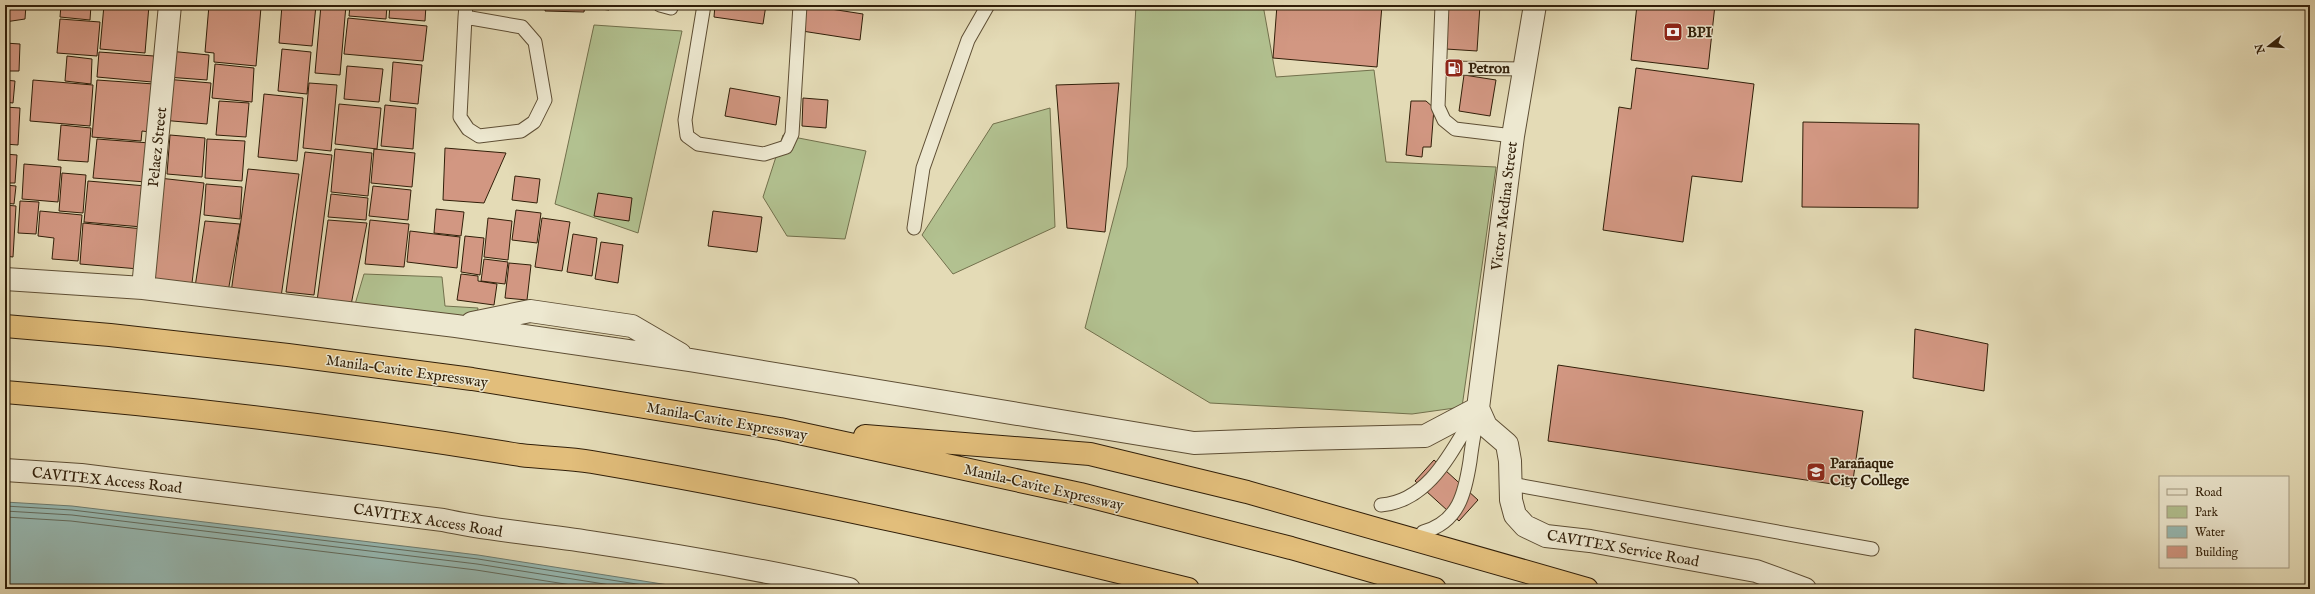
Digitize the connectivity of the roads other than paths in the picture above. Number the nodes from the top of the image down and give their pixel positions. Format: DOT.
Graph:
graph roads {
  1 [pos="170,5"];
  2 [pos="704,5"];
  3 [pos="800,5"];
  4 [pos="988,5"];
  5 [pos="1442,5"];
  6 [pos="1535,5"];
  7 [pos="466,11"];
  8 [pos="1440,68"];
  9 [pos="1525,69"];
  10 [pos="1513,136"];
  11 [pos="914,228"];
  12 [pos="5,279"];
  13 [pos="143,288"];
  14 [pos="5,326"];
  15 [pos="5,392"];
  16 [pos="1478,408"];
  17 [pos="780,429"];
  18 [pos="5,470"];
  19 [pos="1511,484"];
  20 [pos="1381,505"];
  21 [pos="1423,532"];
  22 [pos="1872,549"];
  23 [pos="849,589"];
  24 [pos="1188,589"];
  25 [pos="1435,589"];
  26 [pos="1587,589"];
  27 [pos="1805,589"];
  1 -- 13 [label="street, Pelaez Street"];
  2 -- 3 [label="lane"];
  4 -- 11 [label="lane"];
  5 -- 8 [label="lane"];
  6 -- 9 [label="street, Victor Medina Street"];
  7 -- 7 [label="lane"];
  8 -- 9 [label="lane"];
  8 -- 10 [label="lane"];
  9 -- 10 [label="street, Victor Medina Street"];
  10 -- 16 [label="street, Victor Medina Street"];
  12 -- 13 [label="street"];
  13 -- 16 [label="street"];
  14 -- 17 [label="highway, Manila–Cavite Expressway"];
  15 -- 24 [label="highway"];
  16 -- 19 [label="street, CAVITEX Service Road"];
  16 -- 20 [label="lane"];
  16 -- 21 [label="lane"];
  17 -- 25 [label="highway, Manila–Cavite Expressway"];
  17 -- 26 [label="highway"];
  18 -- 23 [label="street, CAVITEX Access Road"];
  19 -- 22 [label="lane"];
  19 -- 27 [label="street, CAVITEX Service Road"];
}
